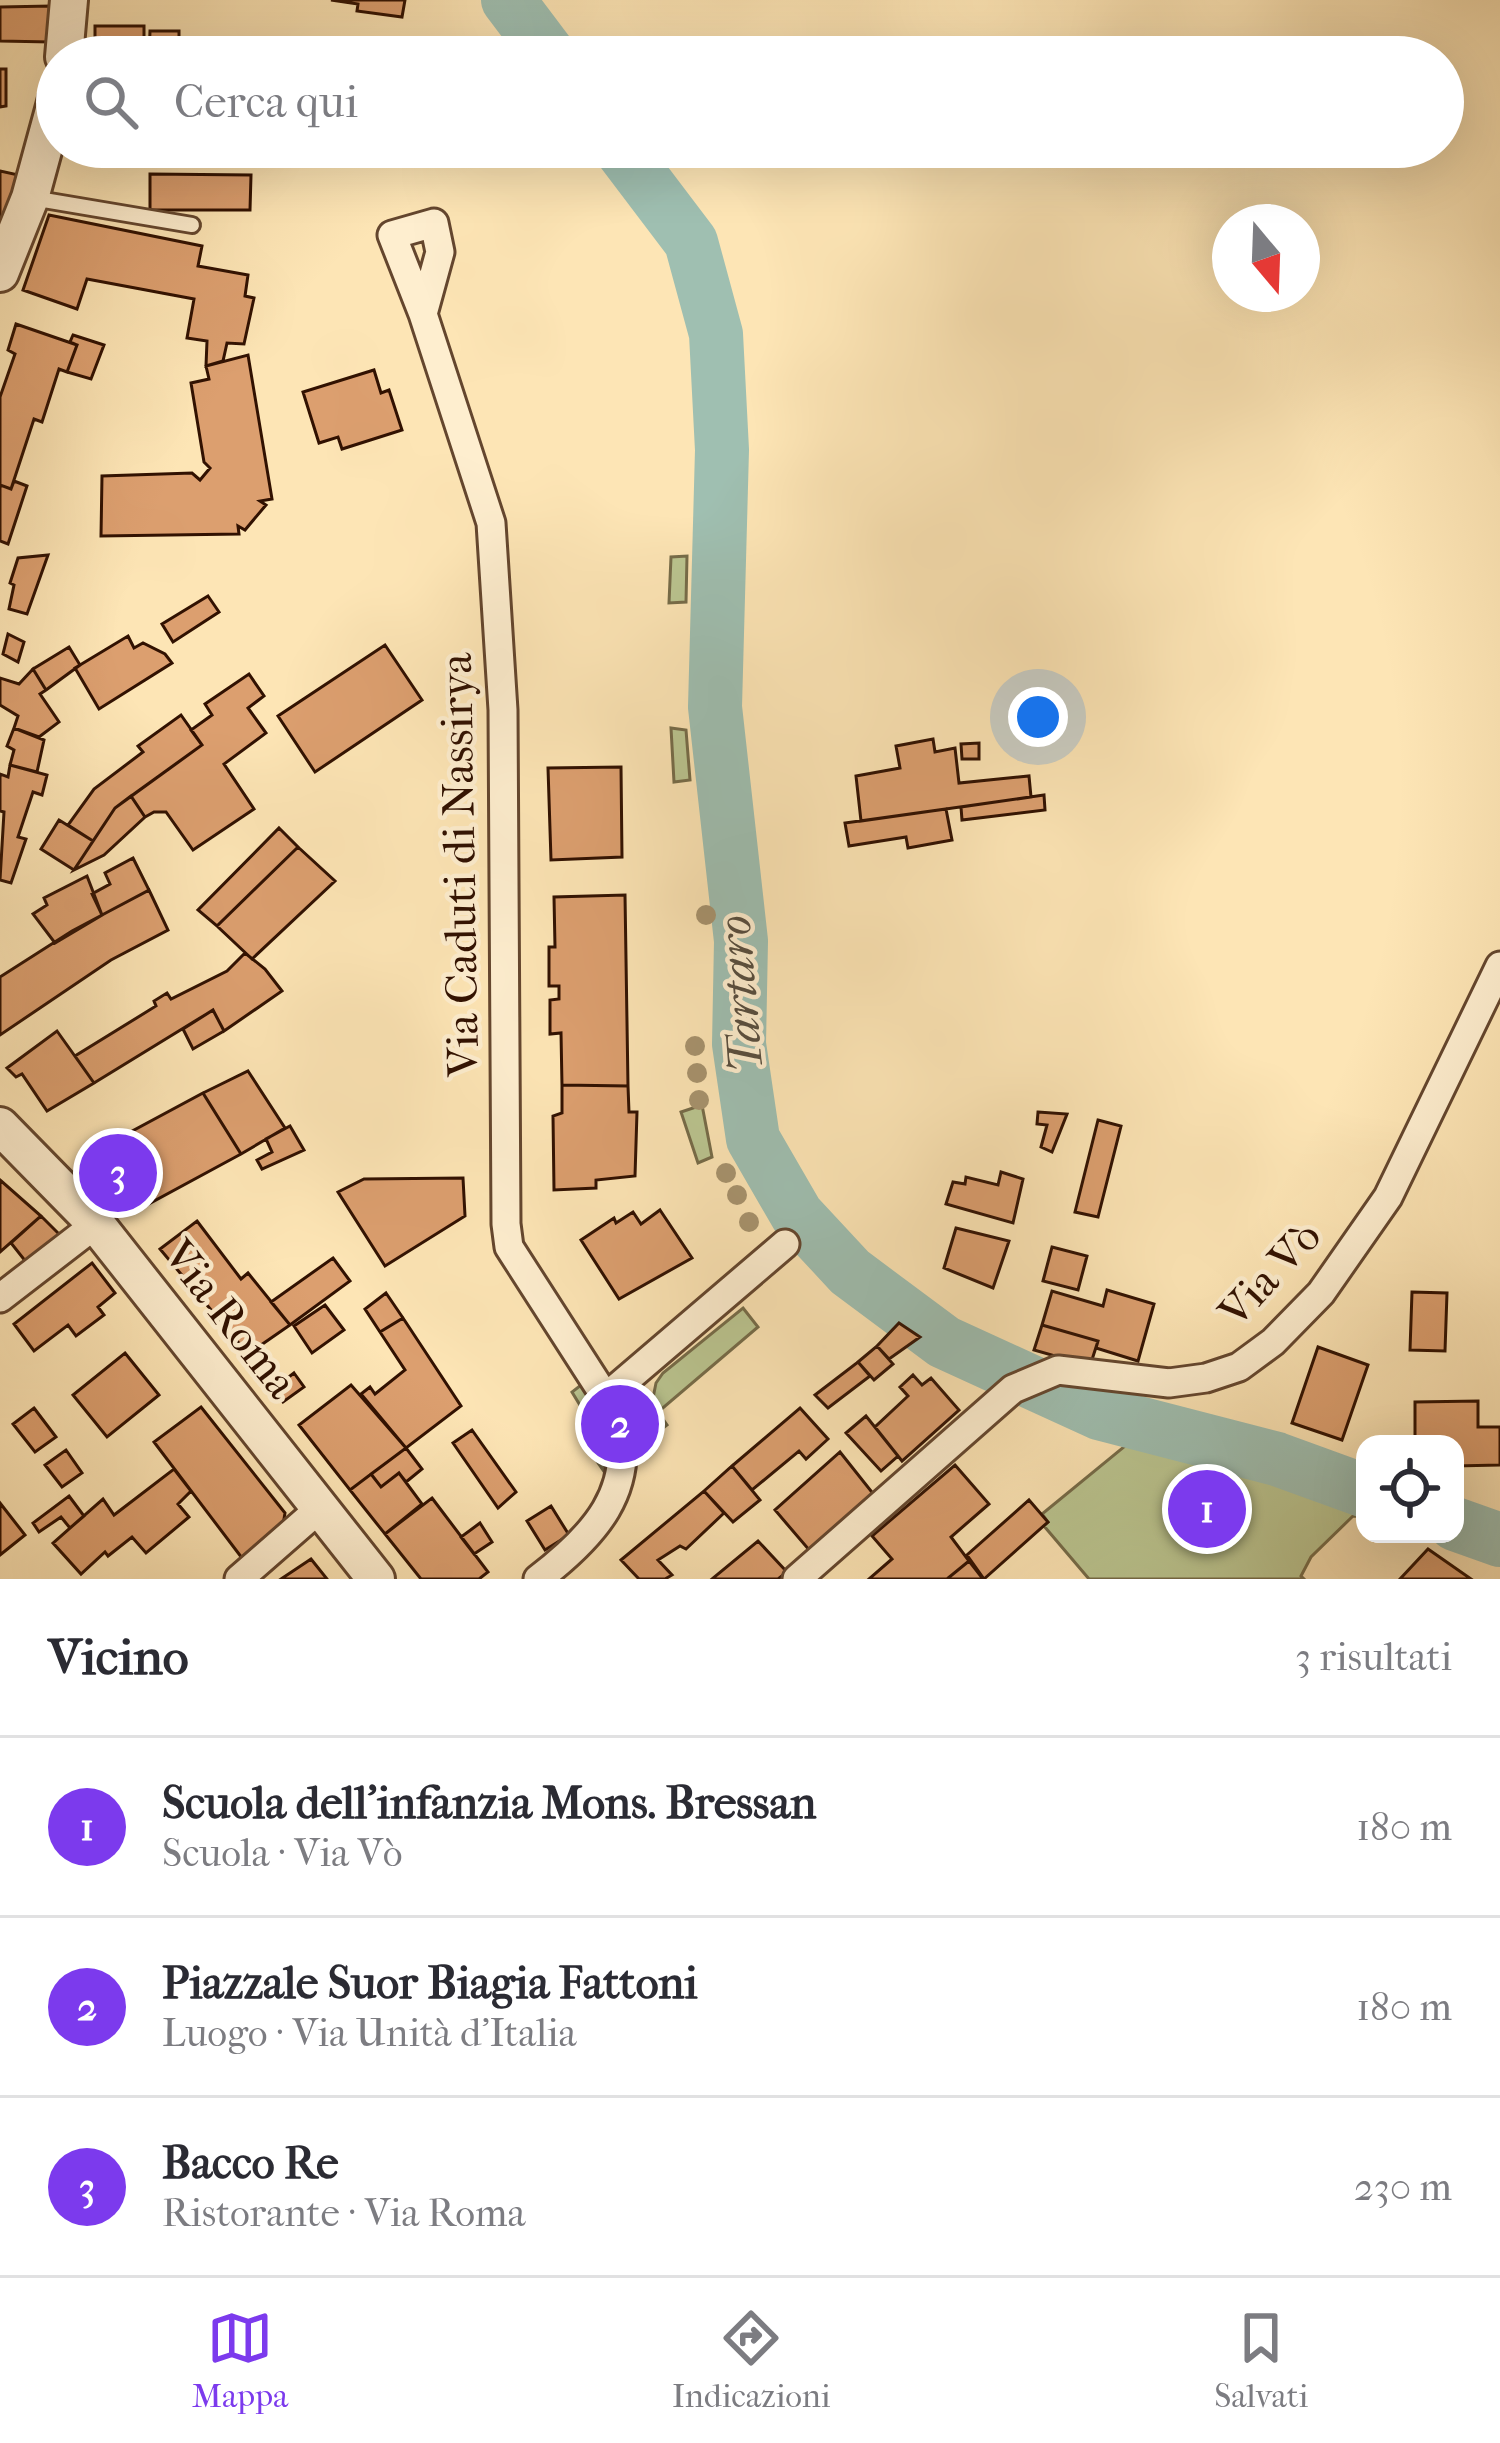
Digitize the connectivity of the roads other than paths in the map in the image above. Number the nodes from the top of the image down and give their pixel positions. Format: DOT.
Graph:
graph roads {
  1 [pos="69,0"];
  2 [pos="66,36"];
  3 [pos="38,168"];
  4 [pos="30,198"];
  5 [pos="192,224"];
  6 [pos="1,269"];
  7 [pos="423,314"];
  8 [pos="1500,966"];
  9 [pos="0,1126"];
  10 [pos="96,1224"];
  11 [pos="785,1244"];
  12 [pos="0,1298"];
  13 [pos="606,1397"];
  14 [pos="318,1510"];
  15 [pos="239,1579"];
  16 [pos="376,1579"];
  17 [pos="538,1579"];
  18 [pos="796,1579"];
  1 -- 2 [label="street"];
  3 -- 4 [label="street"];
  4 -- 5 [label="lane"];
  4 -- 6 [label="street"];
  7 -- 13 [label="street, Via Caduti di Nassirya"];
  8 -- 18 [label="street, Via Vò"];
  9 -- 10 [label="street, Via Roma"];
  10 -- 12 [label="street"];
  10 -- 14 [label="street, Via Roma"];
  11 -- 13 [label="street"];
  13 -- 17 [label="street, Via Caduti di Nassirya"];
  14 -- 15 [label="street"];
  14 -- 16 [label="street, Via Roma"];
}
